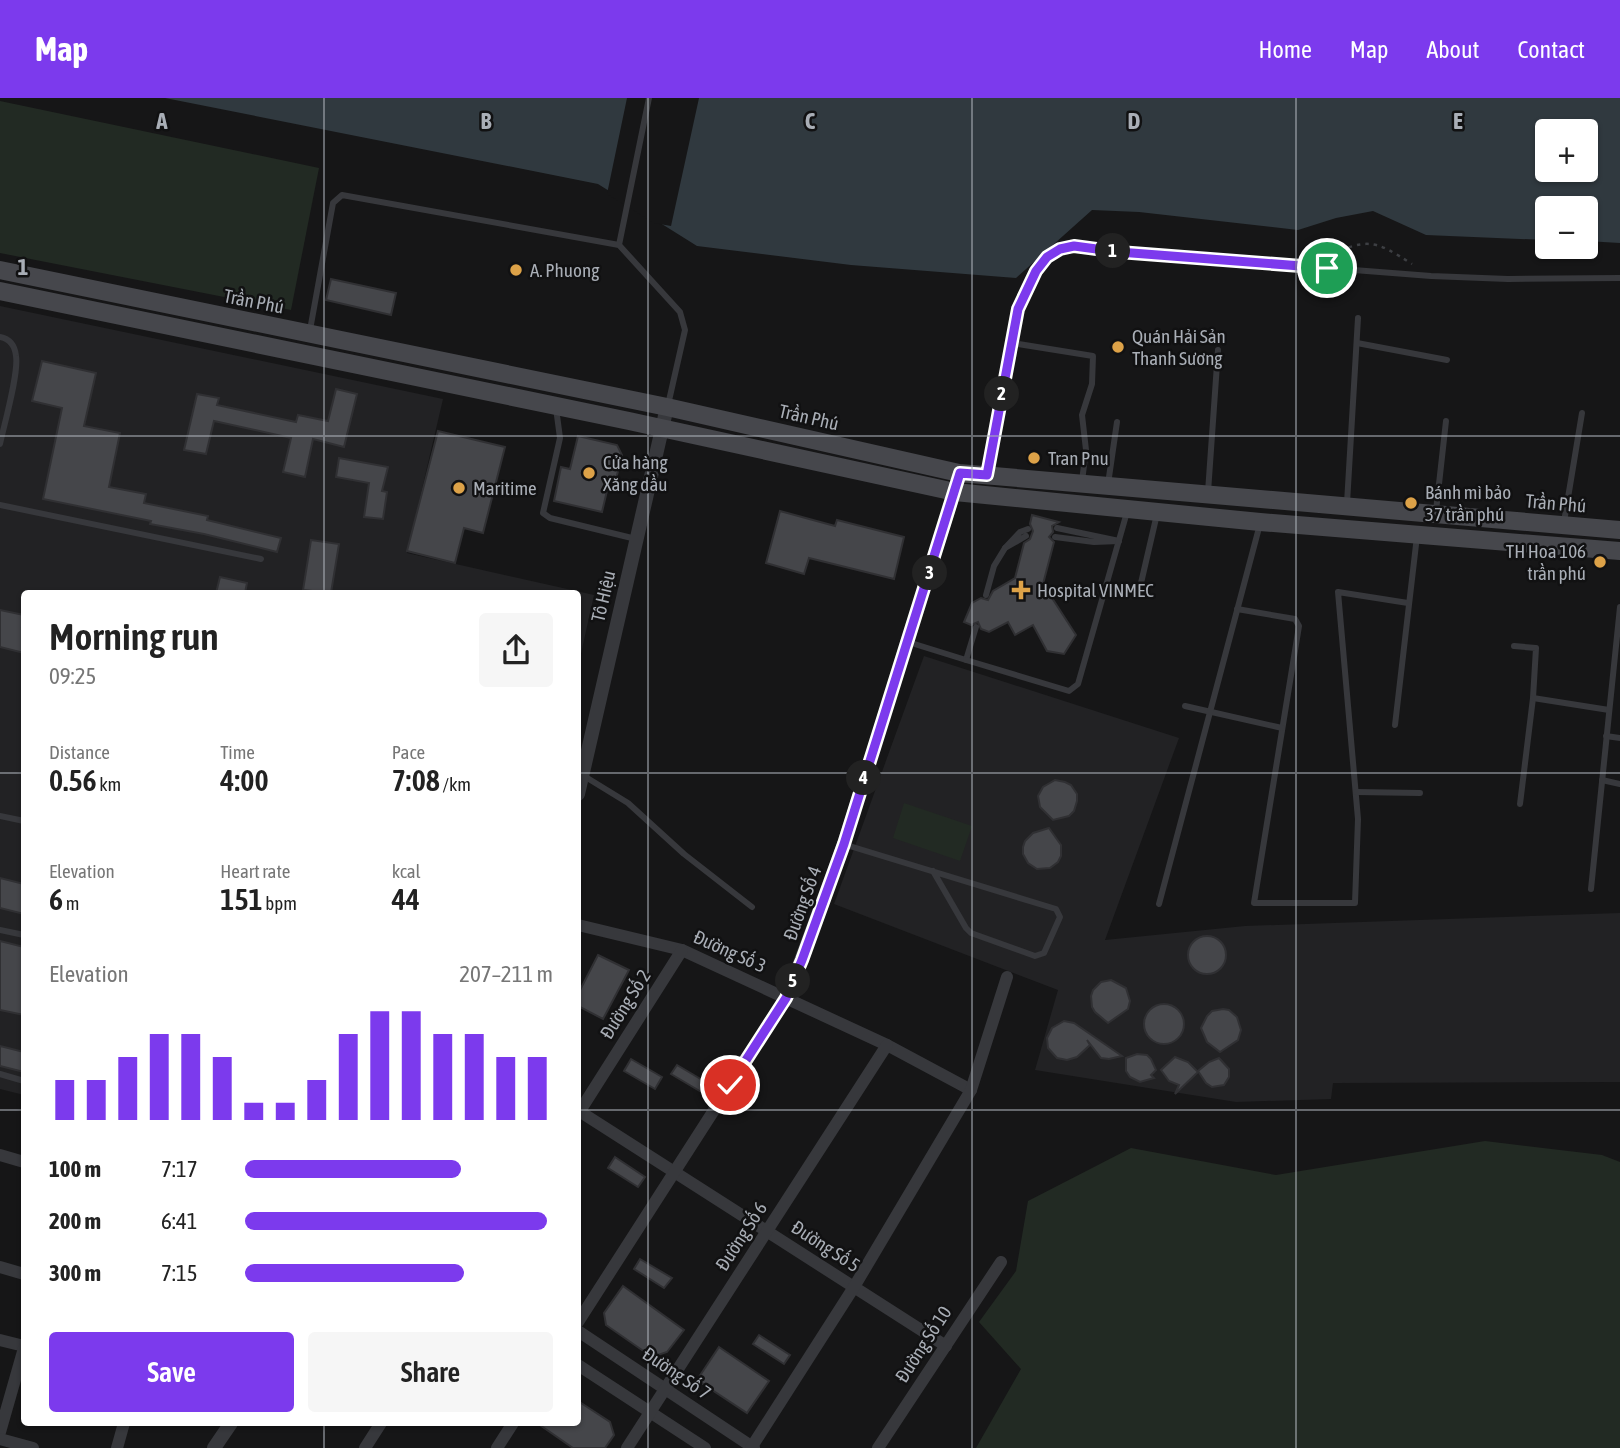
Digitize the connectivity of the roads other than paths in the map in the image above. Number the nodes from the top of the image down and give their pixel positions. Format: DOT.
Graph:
graph roads {
  1 [pos="649,98"];
  2 [pos="619,246"];
  3 [pos="0,270"];
  4 [pos="1620,278"];
  5 [pos="0,291"];
  6 [pos="1358,318"];
  7 [pos="276,327"];
  8 [pos="309,333"];
  9 [pos="0,337"];
  10 [pos="1012,343"];
  11 [pos="1357,343"];
  12 [pos="272,346"];
  13 [pos="1218,350"];
  14 [pos="1447,360"];
  15 [pos="556,406"];
  16 [pos="667,407"];
  17 [pos="1582,413"];
  18 [pos="1446,421"];
  19 [pos="1117,422"];
  20 [pos="662,428"];
  21 [pos="0,444"];
  22 [pos="960,473"];
  23 [pos="987,475"];
  24 [pos="1081,483"];
  25 [pos="1108,485"];
  26 [pos="955,492"];
  27 [pos="1208,494"];
  28 [pos="0,505"];
  29 [pos="1347,505"];
  30 [pos="1128,510"];
  31 [pos="1158,512"];
  32 [pos="1436,513"];
  33 [pos="1260,522"];
  34 [pos="1564,524"];
  35 [pos="1057,528"];
  36 [pos="1620,530"];
  37 [pos="1027,532"];
  38 [pos="1417,534"];
  39 [pos="1055,537"];
  40 [pos="636,539"];
  41 [pos="1119,541"];
  42 [pos="1620,551"];
  43 [pos="261,559"];
  44 [pos="986,595"];
  45 [pos="1138,596"];
  46 [pos="1408,603"];
  47 [pos="1620,607"];
  48 [pos="1237,610"];
  49 [pos="976,627"];
  50 [pos="908,642"];
  51 [pos="1514,646"];
  52 [pos="966,660"];
  53 [pos="1533,698"];
  54 [pos="1185,706"];
  55 [pos="1609,710"];
  56 [pos="1211,712"];
  57 [pos="1395,724"];
  58 [pos="1282,728"];
  59 [pos="1606,736"];
  60 [pos="1620,738"];
  61 [pos="582,775"];
  62 [pos="581,780"];
  63 [pos="1602,780"];
  64 [pos="1620,784"];
  65 [pos="1356,792"];
  66 [pos="1420,793"];
  67 [pos="1520,804"];
  68 [pos="0,816"];
  69 [pos="21,820"];
  70 [pos="844,844"];
  71 [pos="933,871"];
  72 [pos="1591,889"];
  73 [pos="1158,904"];
  74 [pos="752,906"];
  75 [pos="581,926"];
  76 [pos="0,930"];
  77 [pos="21,934"];
  78 [pos="682,950"];
  79 [pos="1007,977"];
  80 [pos="786,998"];
  81 [pos="887,1045"];
  82 [pos="0,1074"];
  83 [pos="21,1080"];
  84 [pos="971,1090"];
  85 [pos="581,1108"];
  86 [pos="581,1115"];
  87 [pos="0,1155"];
  88 [pos="21,1161"];
  89 [pos="674,1172"];
  90 [pos="767,1231"];
  91 [pos="1001,1262"];
  92 [pos="0,1267"];
  93 [pos="21,1272"];
  94 [pos="854,1287"];
  95 [pos="581,1317"];
  96 [pos="581,1333"];
  97 [pos="0,1340"];
  98 [pos="21,1346"];
  99 [pos="946,1346"];
  100 [pos="21,1358"];
  101 [pos="581,1368"];
  102 [pos="665,1389"];
  103 [pos="650,1412"];
  104 [pos="123,1426"];
  105 [pos="228,1426"];
  106 [pos="379,1426"];
  107 [pos="511,1426"];
  108 [pos="0,1432"];
  109 [pos="0,1439"];
  110 [pos="752,1447"];
  111 [pos="33,1448"];
  112 [pos="117,1448"];
  113 [pos="214,1448"];
  114 [pos="365,1448"];
  115 [pos="497,1448"];
  116 [pos="627,1448"];
  117 [pos="705,1448"];
  118 [pos="878,1448"];
  1 -- 2 [label="lane"];
  2 -- 8 [label="lane"];
  2 -- 16 [label="lane"];
  3 -- 7 [label="main road, Trần Phú"];
  4 -- 10 [label="lane"];
  5 -- 12 [label="main road, Trần Phú"];
  6 -- 11 [label="lane"];
  7 -- 8 [label="main road, Trần Phú"];
  7 -- 12 [label="main road"];
  8 -- 16 [label="main road, Trần Phú"];
  9 -- 21 [label="lane"];
  10 -- 23 [label="lane"];
  10 -- 24 [label="lane"];
  11 -- 14 [label="lane"];
  11 -- 29 [label="lane"];
  12 -- 15 [label="main road, Trần Phú"];
  13 -- 27 [label="lane"];
  15 -- 20 [label="main road, Trần Phú"];
  15 -- 40 [label="lane"];
  16 -- 20 [label="street, Tô Hiệu"];
  16 -- 22 [label="main road, Trần Phú"];
  17 -- 34 [label="lane"];
  18 -- 32 [label="lane"];
  19 -- 25 [label="lane"];
  20 -- 26 [label="main road, Trần Phú"];
  20 -- 40 [label="street, Tô Hiệu"];
  22 -- 23 [label="main road, Trần Phú"];
  22 -- 26 [label="main road"];
  23 -- 24 [label="main road, Trần Phú"];
  24 -- 25 [label="main road, Trần Phú"];
  25 -- 27 [label="main road, Trần Phú"];
  26 -- 30 [label="main road, Trần Phú"];
  26 -- 50 [label="street, Đường Số 4"];
  27 -- 29 [label="main road, Trần Phú"];
  28 -- 43 [label="lane"];
  29 -- 32 [label="main road, Trần Phú"];
  30 -- 31 [label="main road, Trần Phú"];
  30 -- 41 [label="lane"];
  31 -- 33 [label="main road, Trần Phú"];
  31 -- 45 [label="lane"];
  32 -- 34 [label="main road, Trần Phú"];
  33 -- 38 [label="main road, Trần Phú"];
  33 -- 48 [label="lane"];
  34 -- 36 [label="main road, Trần Phú"];
  35 -- 41 [label="lane"];
  37 -- 44 [label="lane"];
  38 -- 42 [label="main road, Trần Phú"];
  38 -- 46 [label="lane"];
  39 -- 41 [label="lane"];
  40 -- 61 [label="street, Tô Hiệu"];
  41 -- 52 [label="lane"];
  46 -- 57 [label="lane"];
  46 -- 65 [label="lane"];
  47 -- 55 [label="lane"];
  48 -- 56 [label="lane"];
  48 -- 58 [label="lane"];
  49 -- 52 [label="lane"];
  50 -- 52 [label="lane"];
  50 -- 70 [label="street, Đường Số 4"];
  51 -- 53 [label="lane"];
  53 -- 55 [label="lane"];
  53 -- 67 [label="lane"];
  54 -- 56 [label="lane"];
  55 -- 59 [label="lane"];
  56 -- 58 [label="lane"];
  56 -- 73 [label="lane"];
  58 -- 65 [label="lane"];
  59 -- 60 [label="lane"];
  59 -- 63 [label="lane"];
  61 -- 62 [label="street, Tô Hiệu"];
  61 -- 74 [label="lane"];
  63 -- 64 [label="lane"];
  63 -- 72 [label="lane"];
  65 -- 66 [label="lane"];
  68 -- 69 [label="lane"];
  70 -- 71 [label="lane"];
  70 -- 80 [label="street, Đường Số 4"];
  71 -- 71 [label="lane"];
  75 -- 78 [label="street, Đường Số 3"];
  76 -- 77 [label="lane"];
  78 -- 80 [label="street, Đường Số 3"];
  78 -- 85 [label="street, Đường Số 2"];
  79 -- 84 [label="street"];
  80 -- 81 [label="street, Đường Số 3"];
  80 -- 89 [label="street, Đường Số 4"];
  81 -- 84 [label="street, Đường Số 3"];
  81 -- 90 [label="street, Đường Số 6"];
  82 -- 83 [label="lane"];
  84 -- 94 [label="street"];
  86 -- 89 [label="street, Đường Số 5"];
  87 -- 88 [label="street"];
  89 -- 90 [label="street, Đường Số 5"];
  89 -- 95 [label="street, Đường Số 4"];
  90 -- 94 [label="street, Đường Số 5"];
  90 -- 102 [label="street, Đường Số 6"];
  91 -- 99 [label="street, Đường Số 10"];
  92 -- 93 [label="street"];
  94 -- 99 [label="street, Đường Số 5"];
  94 -- 110 [label="street"];
  96 -- 102 [label="street, Đường Số 7"];
  97 -- 98 [label="street"];
  99 -- 118 [label="street, Đường Số 10"];
  100 -- 108 [label="street"];
  101 -- 103 [label="street"];
  102 -- 103 [label="street, Đường Số 6"];
  102 -- 110 [label="street, Đường Số 7"];
  103 -- 116 [label="street, Đường Số 6"];
  103 -- 117 [label="street"];
  104 -- 112 [label="street"];
  105 -- 113 [label="street"];
  106 -- 114 [label="street"];
  107 -- 115 [label="street"];
  109 -- 111 [label="street"];
}
